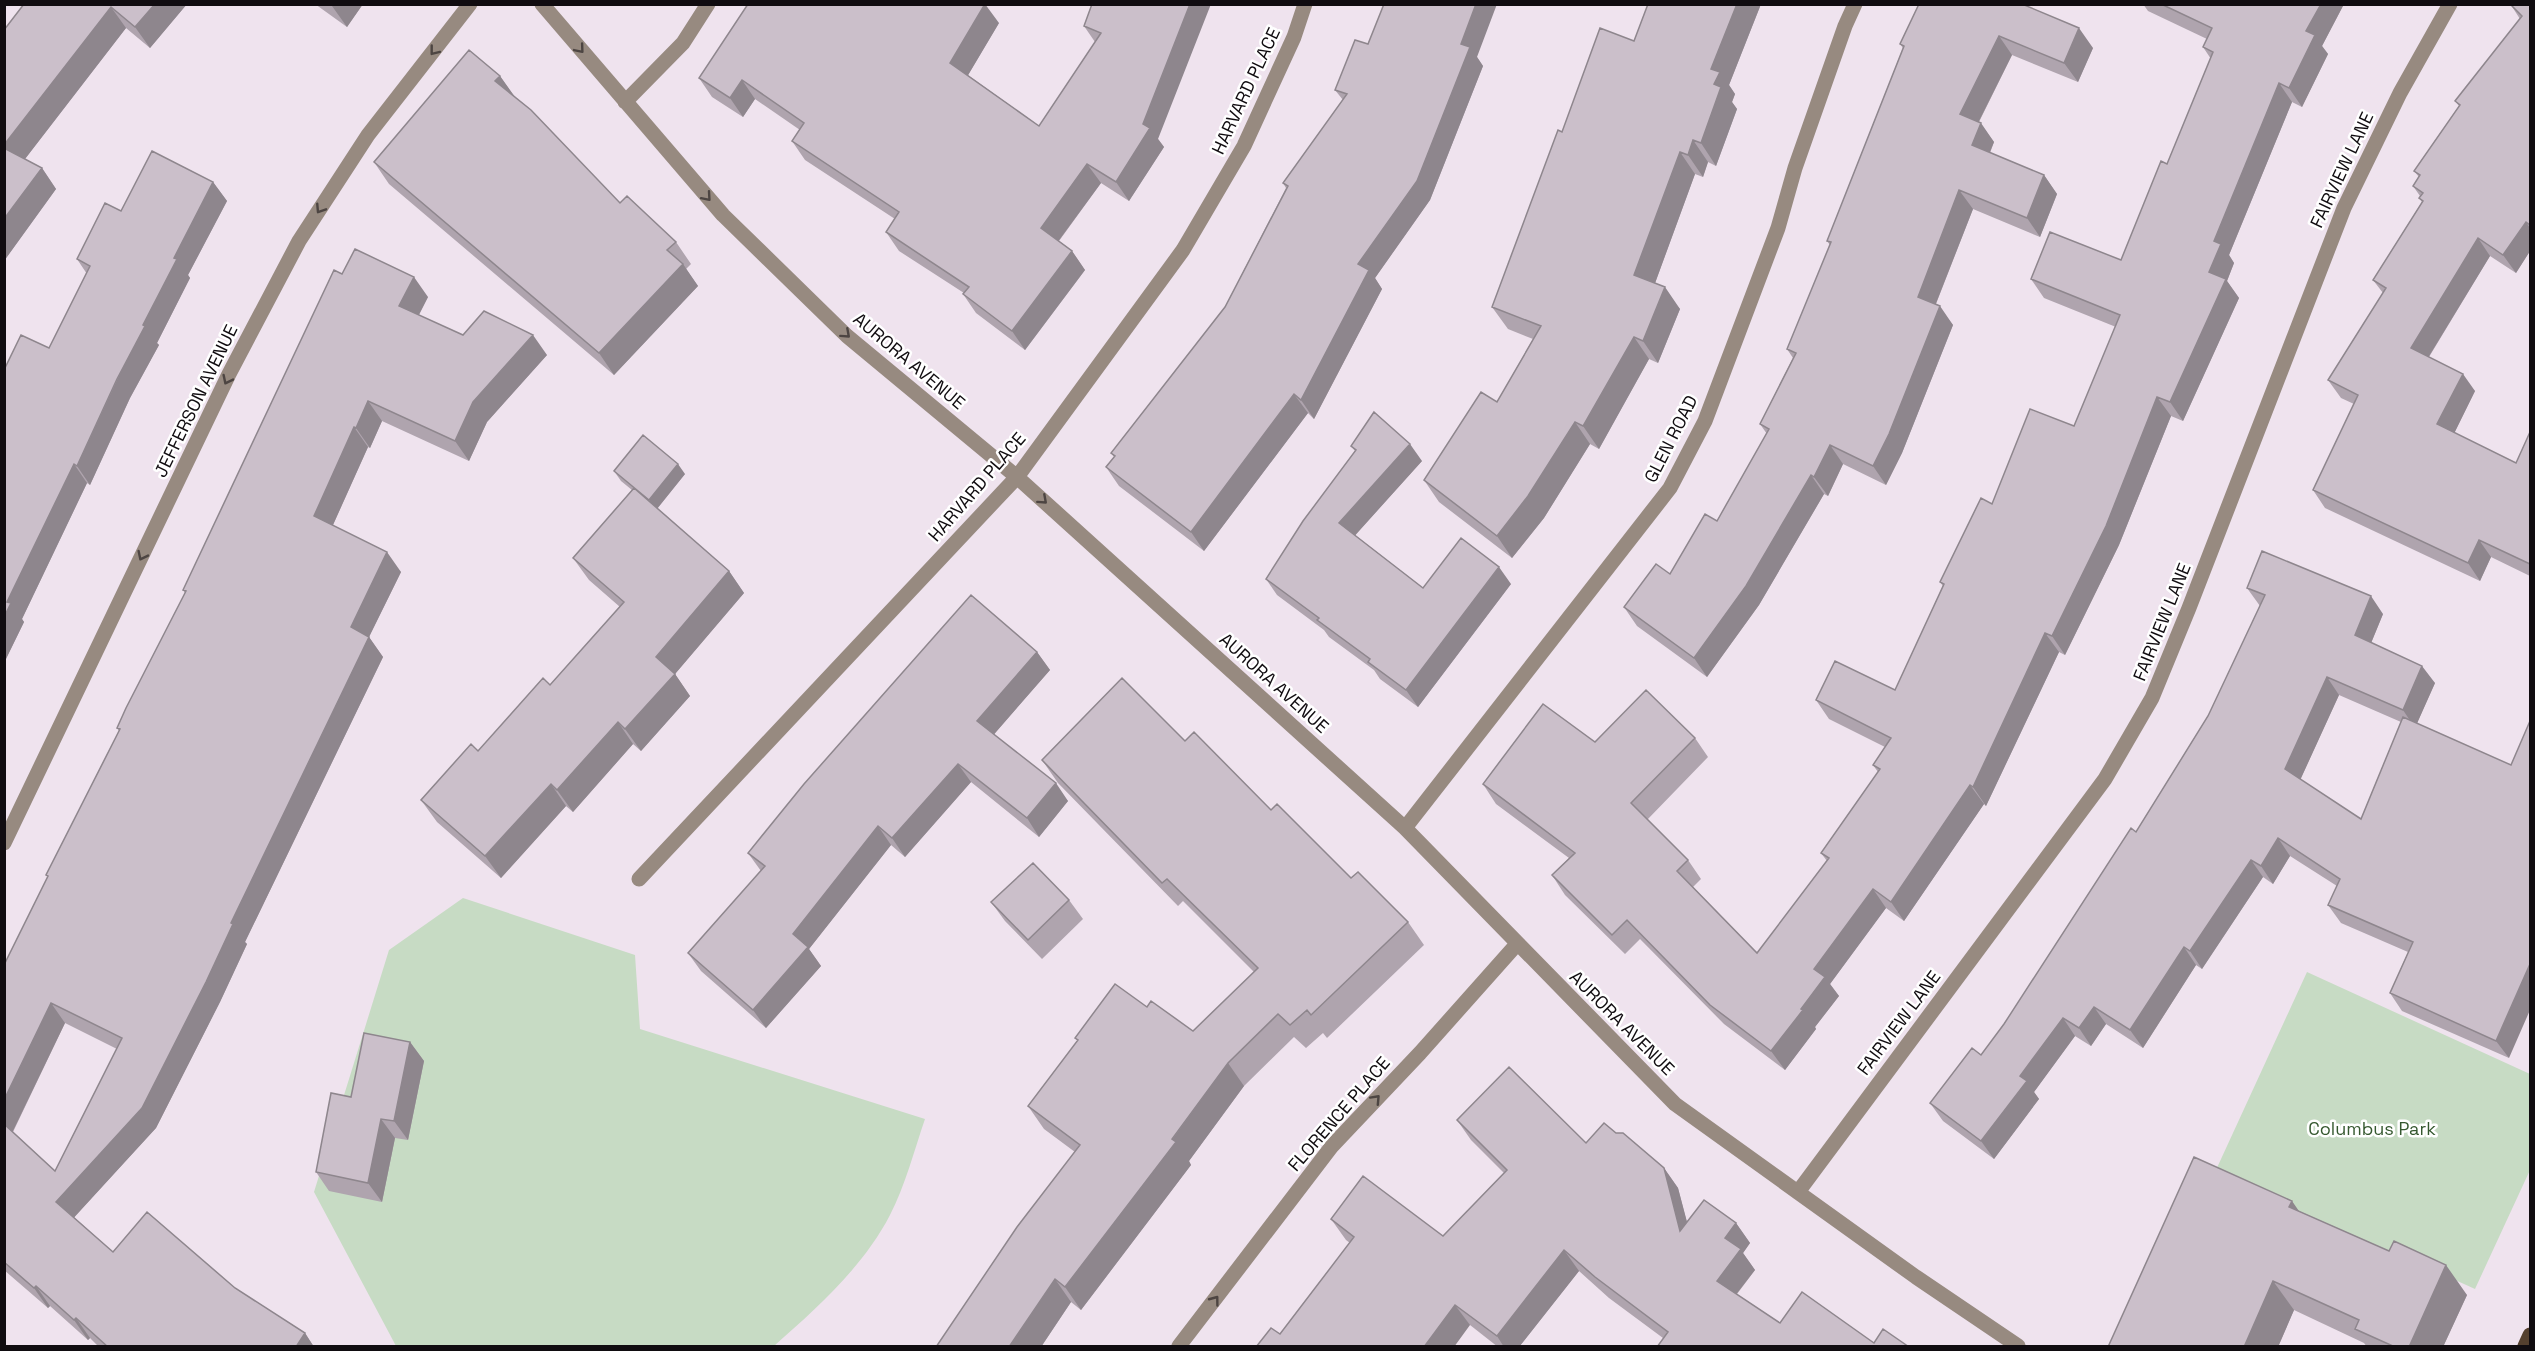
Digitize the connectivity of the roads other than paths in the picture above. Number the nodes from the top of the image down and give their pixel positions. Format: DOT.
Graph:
graph roads {
  1 [pos="470,4"];
  2 [pos="542,4"];
  3 [pos="708,4"];
  4 [pos="1305,4"];
  5 [pos="1855,4"];
  6 [pos="2450,4"];
  7 [pos="625,102"];
  8 [pos="1017,477"];
  9 [pos="1405,828"];
  10 [pos="4,843"];
  11 [pos="639,879"];
  12 [pos="1517,944"];
  13 [pos="1798,1192"];
  14 [pos="2530,1335"];
  15 [pos="1179,1347"];
  16 [pos="2018,1347"];
  17 [pos="2525,1347"];
  1 -- 10 [label="street, JEFFERSON AVENUE, one-way"];
  2 -- 7 [label="street, AURORA AVENUE, one-way"];
  3 -- 7 [label="street"];
  4 -- 8 [label="street, HARVARD PLACE"];
  5 -- 9 [label="street, GLEN ROAD"];
  6 -- 13 [label="street, FAIRVIEW LANE"];
  7 -- 8 [label="street, AURORA AVENUE, one-way"];
  8 -- 9 [label="street, AURORA AVENUE, one-way"];
  8 -- 11 [label="street, HARVARD PLACE"];
  9 -- 12 [label="street, AURORA AVENUE"];
  12 -- 13 [label="street, AURORA AVENUE"];
  15 -- 12 [label="street, FLORENCE PLACE, one-way"];
  13 -- 16 [label="street, AURORA AVENUE"];
  14 -- 17 [label="main road"];
}
